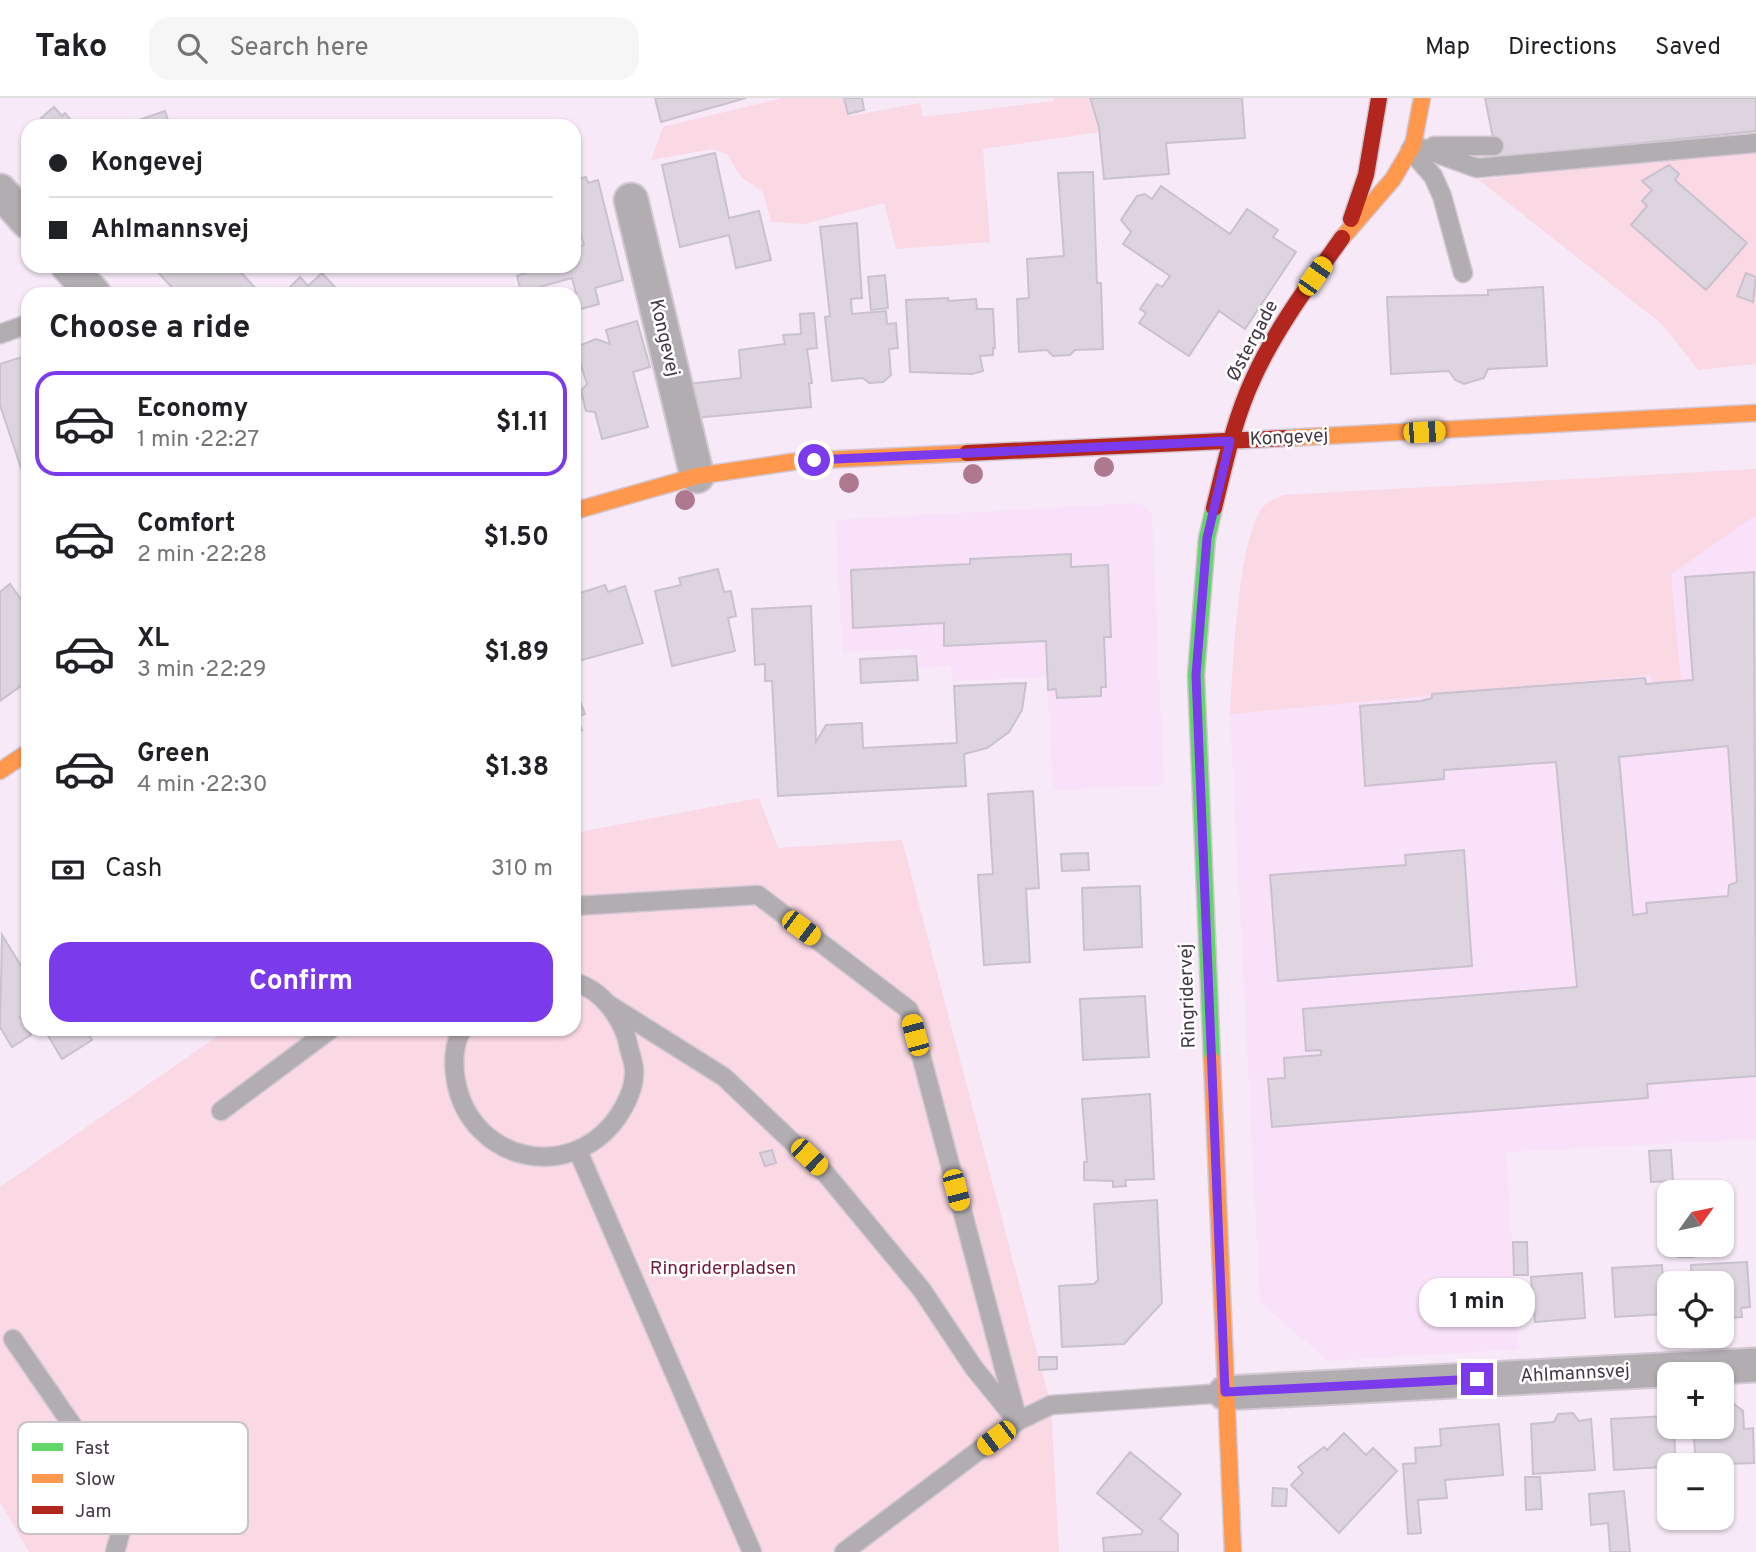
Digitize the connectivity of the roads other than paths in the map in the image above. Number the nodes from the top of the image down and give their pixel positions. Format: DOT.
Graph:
graph roads {
  1 [pos="1379,98"];
  2 [pos="1422,98"];
  3 [pos="1387,125"];
  4 [pos="1756,143"];
  5 [pos="1494,146"];
  6 [pos="1411,147"];
  7 [pos="0,191"];
  8 [pos="631,200"];
  9 [pos="21,214"];
  10 [pos="1347,231"];
  11 [pos="74,273"];
  12 [pos="1463,273"];
  13 [pos="88,287"];
  14 [pos="21,326"];
  15 [pos="0,334"];
  16 [pos="1756,413"];
  17 [pos="1230,441"];
  18 [pos="697,476"];
  19 [pos="581,508"];
  20 [pos="21,757"];
  21 [pos="0,771"];
  22 [pos="581,906"];
  23 [pos="581,987"];
  24 [pos="608,1004"];
  25 [pos="322,1036"];
  26 [pos="461,1036"];
  27 [pos="221,1111"];
  28 [pos="578,1151"];
  29 [pos="13,1339"];
  30 [pos="1756,1364"];
  31 [pos="1225,1392"];
  32 [pos="1018,1421"];
  33 [pos="70,1422"];
  34 [pos="121,1534"];
  35 [pos="116,1552"];
  36 [pos="752,1552"];
  37 [pos="844,1552"];
  38 [pos="1233,1552"];
  1 -- 3 [label="street, Østergade"];
  2 -- 6 [label="street, Østergade"];
  3 -- 6 [label="street"];
  3 -- 10 [label="street, Østergade"];
  4 -- 6 [label="lane"];
  5 -- 6 [label="lane"];
  6 -- 10 [label="street, Østergade"];
  6 -- 12 [label="lane"];
  7 -- 9 [label="street"];
  8 -- 18 [label="street, Kongevej"];
  10 -- 17 [label="street, Østergade"];
  11 -- 13 [label="street"];
  14 -- 15 [label="lane"];
  16 -- 17 [label="street, Kongevej"];
  17 -- 18 [label="street, Kongevej"];
  17 -- 31 [label="street, Ringridervej"];
  18 -- 19 [label="street, Kongevej"];
  20 -- 21 [label="street"];
  22 -- 32 [label="lane"];
  23 -- 24 [label="lane"];
  24 -- 28 [label="lane"];
  24 -- 32 [label="lane"];
  25 -- 27 [label="lane"];
  26 -- 28 [label="lane"];
  28 -- 36 [label="lane"];
  29 -- 33 [label="lane"];
  30 -- 31 [label="street, Ahlmannsvej"];
  31 -- 32 [label="lane"];
  31 -- 38 [label="street, Ringridervej"];
  32 -- 37 [label="lane"];
  34 -- 35 [label="lane"];
}
